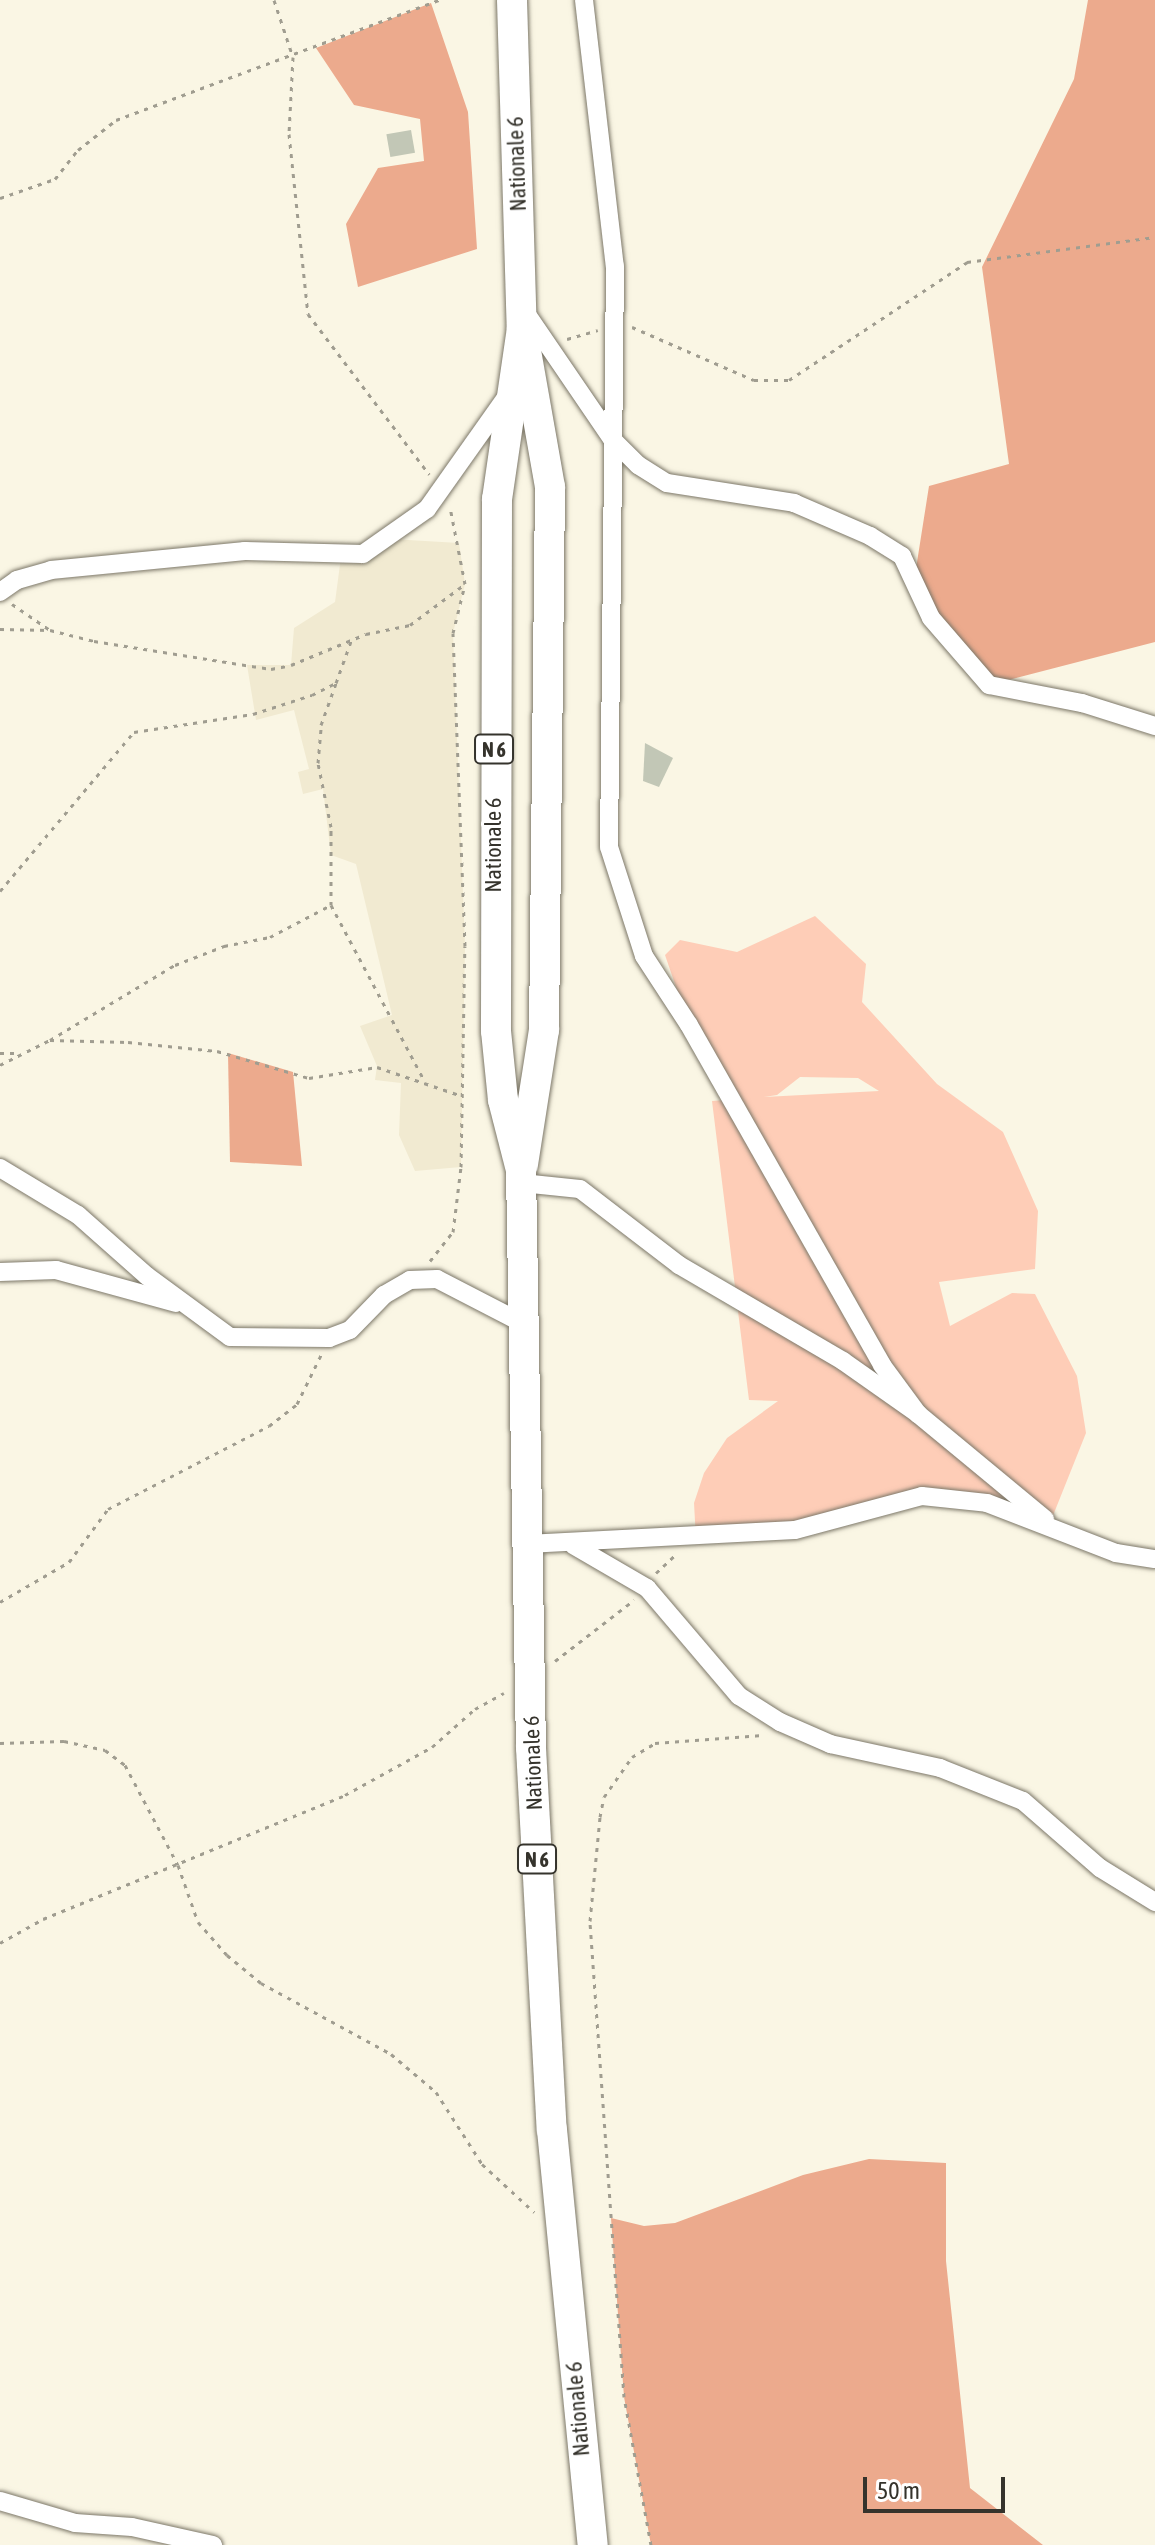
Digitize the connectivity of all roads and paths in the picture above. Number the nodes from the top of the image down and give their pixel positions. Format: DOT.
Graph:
graph roads {
  1 [pos="274,0"];
  2 [pos="439,0"];
  3 [pos="512,0"];
  4 [pos="584,0"];
  5 [pos="293,57"];
  6 [pos="0,198"];
  7 [pos="1155,237"];
  8 [pos="522,318"];
  9 [pos="612,325"];
  10 [pos="548,345"];
  11 [pos="508,394"];
  12 [pos="612,439"];
  13 [pos="442,488"];
  14 [pos="465,584"];
  15 [pos="0,594"];
  16 [pos="0,629"];
  17 [pos="50,630"];
  18 [pos="351,641"];
  19 [pos="336,683"];
  20 [pos="1155,726"];
  21 [pos="0,891"];
  22 [pos="331,905"];
  23 [pos="50,1040"];
  24 [pos="0,1053"];
  25 [pos="17,1053"];
  26 [pos="0,1065"];
  27 [pos="426,1084"];
  28 [pos="462,1096"];
  29 [pos="0,1168"];
  30 [pos="522,1176"];
  31 [pos="0,1272"];
  32 [pos="410,1280"];
  33 [pos="190,1307"];
  34 [pos="524,1324"];
  35 [pos="329,1338"];
  36 [pos="918,1414"];
  37 [pos="1050,1523"];
  38 [pos="696,1539"];
  39 [pos="527,1544"];
  40 [pos="573,1545"];
  41 [pos="1155,1559"];
  42 [pos="647,1588"];
  43 [pos="0,1602"];
  44 [pos="530,1678"];
  45 [pos="803,1732"];
  46 [pos="0,1743"];
  47 [pos="178,1865"];
  48 [pos="1155,1902"];
  49 [pos="0,1943"];
  50 [pos="562,2238"];
  51 [pos="0,2501"];
  52 [pos="213,2545"];
  53 [pos="593,2545"];
  54 [pos="651,2545"];
  1 -- 5 [label="path"];
  2 -- 5 [label="path"];
  3 -- 8 [label="main road, Nationale 6 / N 6"];
  4 -- 9 [label="street"];
  5 -- 6 [label="path"];
  5 -- 13 [label="path"];
  7 -- 9 [label="path"];
  8 -- 10 [label="street"];
  8 -- 11 [label="main road, Nationale 6 / N 6"];
  8 -- 30 [label="main road, Nationale 6 / N 6"];
  9 -- 10 [label="path"];
  9 -- 12 [label="street"];
  10 -- 12 [label="street"];
  11 -- 13 [label="street"];
  11 -- 30 [label="main road, Nationale 6 / N 6"];
  12 -- 20 [label="street"];
  12 -- 36 [label="street"];
  13 -- 14 [label="path"];
  13 -- 15 [label="street"];
  14 -- 18 [label="path"];
  14 -- 28 [label="path"];
  15 -- 17 [label="path"];
  16 -- 17 [label="path"];
  17 -- 18 [label="path"];
  18 -- 19 [label="path"];
  19 -- 21 [label="path"];
  19 -- 22 [label="path"];
  22 -- 23 [label="path"];
  22 -- 27 [label="path"];
  23 -- 25 [label="path"];
  23 -- 27 [label="path"];
  24 -- 25 [label="path"];
  25 -- 26 [label="path"];
  27 -- 28 [label="path"];
  28 -- 32 [label="path"];
  29 -- 33 [label="street"];
  30 -- 34 [label="main road, Nationale 6 / N 6"];
  30 -- 36 [label="street"];
  31 -- 33 [label="street"];
  32 -- 34 [label="street"];
  32 -- 35 [label="street"];
  33 -- 35 [label="street"];
  34 -- 39 [label="main road, Nationale 6 / N 6"];
  35 -- 43 [label="path"];
  36 -- 37 [label="street"];
  37 -- 38 [label="street"];
  37 -- 41 [label="street"];
  38 -- 40 [label="street"];
  38 -- 42 [label="path"];
  39 -- 40 [label="street"];
  39 -- 44 [label="main road, Nationale 6 / N 6"];
  40 -- 42 [label="street"];
  42 -- 44 [label="path"];
  42 -- 45 [label="street"];
  44 -- 47 [label="path"];
  44 -- 50 [label="main road, Nationale 6 / N 6"];
  45 -- 48 [label="street"];
  45 -- 54 [label="path"];
  46 -- 47 [label="path"];
  47 -- 49 [label="path"];
  47 -- 50 [label="path"];
  50 -- 53 [label="main road, Nationale 6 / N 6"];
  51 -- 52 [label="street"];
}
